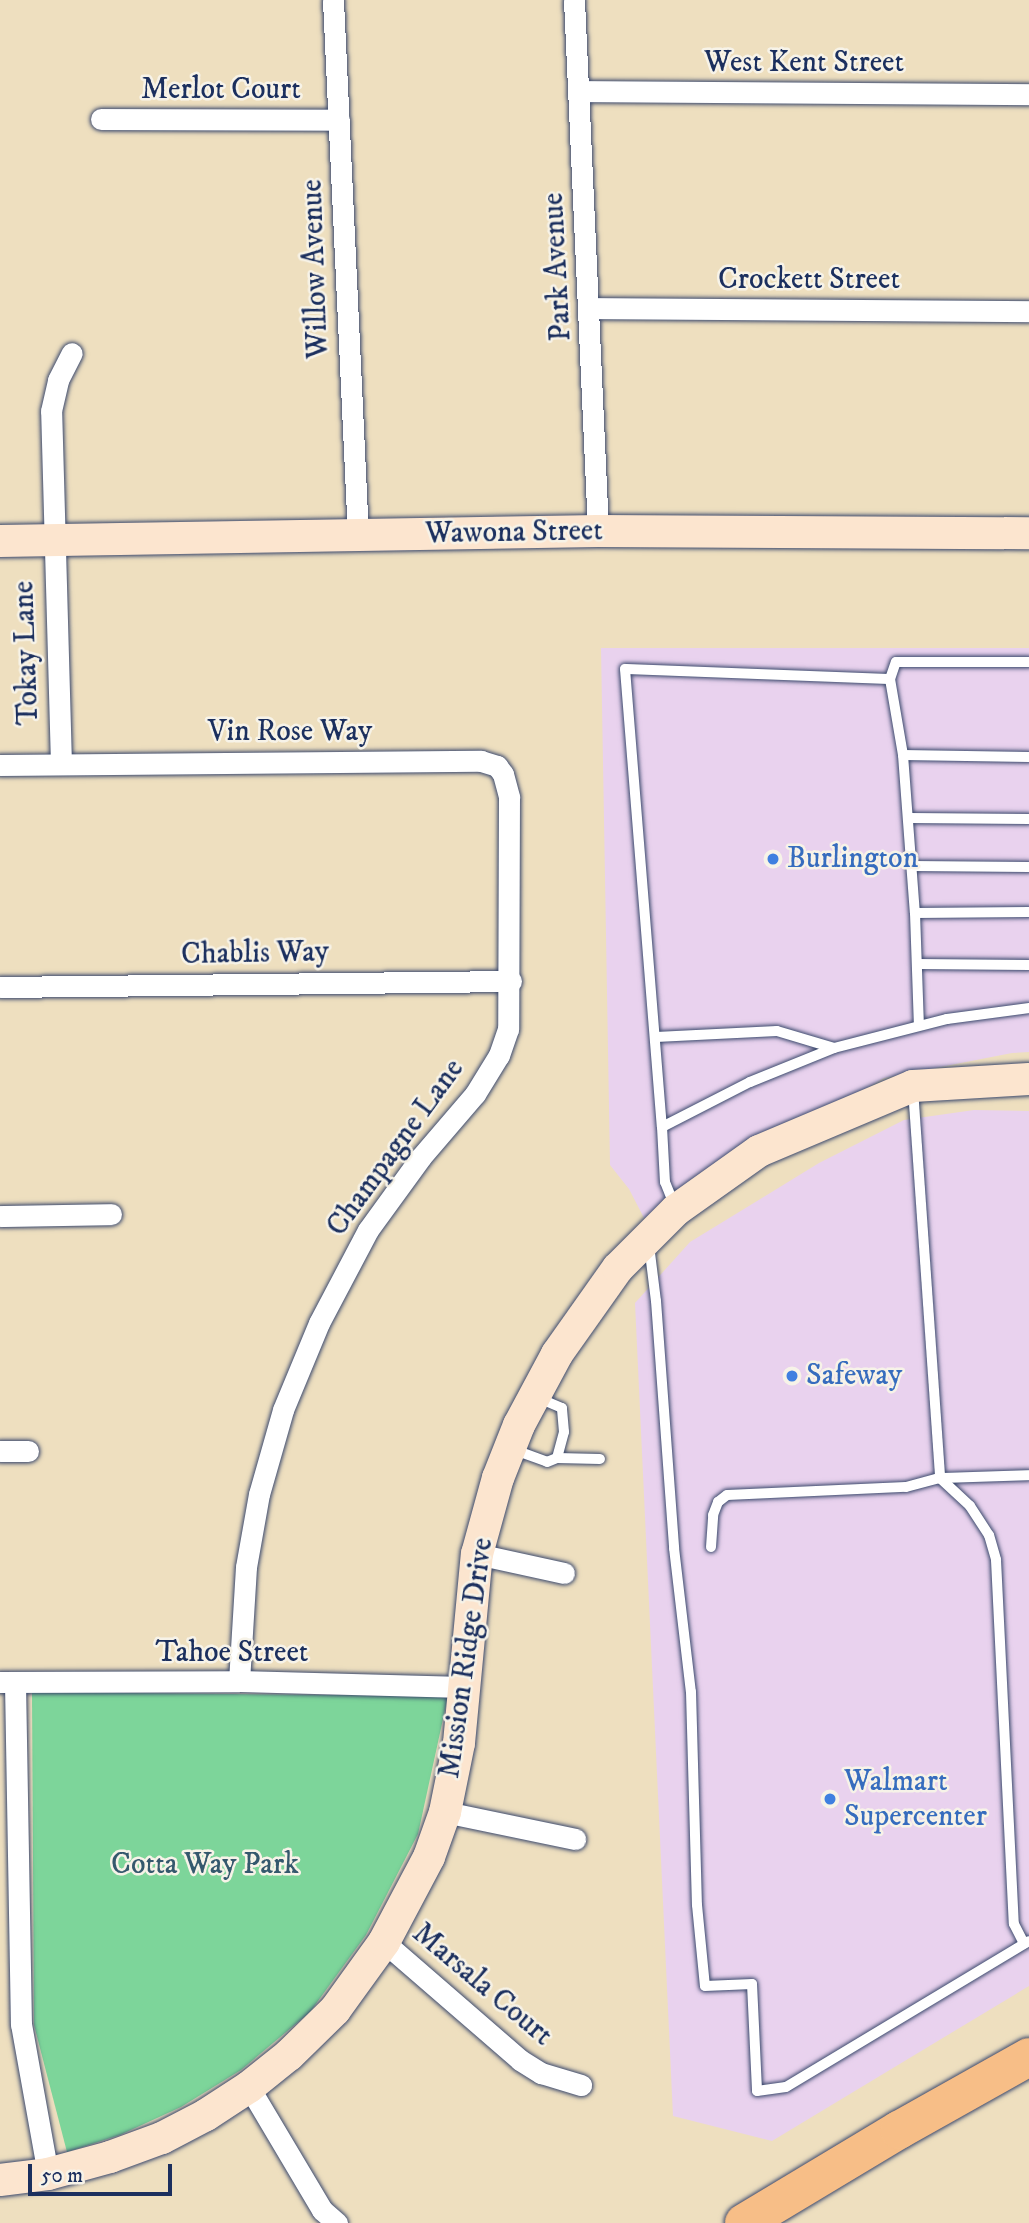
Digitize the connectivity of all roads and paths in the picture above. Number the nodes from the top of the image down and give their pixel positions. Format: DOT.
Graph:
graph roads {
  1 [pos="333,0"];
  2 [pos="575,0"];
  3 [pos="579,91"];
  4 [pos="1029,94"];
  5 [pos="102,119"];
  6 [pos="340,120"];
  7 [pos="590,309"];
  8 [pos="1029,311"];
  9 [pos="72,352"];
  10 [pos="598,531"];
  11 [pos="1029,533"];
  12 [pos="358,536"];
  13 [pos="53,540"];
  14 [pos="0,541"];
  15 [pos="1029,662"];
  16 [pos="890,679"];
  17 [pos="903,755"];
  18 [pos="1029,757"];
  19 [pos="61,764"];
  20 [pos="0,765"];
  21 [pos="909,818"];
  22 [pos="1029,819"];
  23 [pos="509,845"];
  24 [pos="912,866"];
  25 [pos="1029,867"];
  26 [pos="1029,912"];
  27 [pos="915,913"];
  28 [pos="917,964"];
  29 [pos="1029,965"];
  30 [pos="511,981"];
  31 [pos="0,987"];
  32 [pos="1029,1008"];
  33 [pos="919,1026"];
  34 [pos="656,1037"];
  35 [pos="834,1048"];
  36 [pos="1029,1079"];
  37 [pos="913,1086"];
  38 [pos="662,1127"];
  39 [pos="676,1210"];
  40 [pos="111,1214"];
  41 [pos="0,1216"];
  42 [pos="648,1238"];
  43 [pos="535,1396"];
  44 [pos="510,1448"];
  45 [pos="0,1451"];
  46 [pos="28,1451"];
  47 [pos="557,1458"];
  48 [pos="600,1459"];
  49 [pos="1029,1475"];
  50 [pos="940,1478"];
  51 [pos="711,1547"];
  52 [pos="477,1554"];
  53 [pos="564,1573"];
  54 [pos="239,1681"];
  55 [pos="7,1683"];
  56 [pos="464,1687"];
  57 [pos="445,1812"];
  58 [pos="575,1839"];
  59 [pos="9,1909"];
  60 [pos="384,1942"];
  61 [pos="1027,1943"];
  62 [pos="1029,2057"];
  63 [pos="581,2085"];
  64 [pos="250,2087"];
  65 [pos="48,2174"];
  66 [pos="0,2180"];
  67 [pos="337,2223"];
  68 [pos="744,2223"];
  1 -- 6 [label="street, Willow Avenue"];
  2 -- 3 [label="street, Park Avenue"];
  3 -- 4 [label="street, West Kent Street"];
  3 -- 7 [label="street, Park Avenue"];
  5 -- 6 [label="street, Merlot Court"];
  6 -- 12 [label="street, Willow Avenue"];
  7 -- 8 [label="street, Crockett Street"];
  7 -- 10 [label="street, Park Avenue"];
  9 -- 13 [label="street, Tokay Lane"];
  10 -- 11 [label="street, Wawona Street"];
  10 -- 12 [label="street, Wawona Street"];
  12 -- 13 [label="street, Wawona Street"];
  13 -- 14 [label="street, Wawona Street"];
  13 -- 19 [label="street, Tokay Lane"];
  15 -- 16 [label="lane"];
  16 -- 17 [label="lane"];
  16 -- 34 [label="lane"];
  17 -- 18 [label="lane"];
  17 -- 21 [label="lane"];
  19 -- 20 [label="street, Vin Rose Way"];
  19 -- 23 [label="street, Vin Rose Way"];
  21 -- 22 [label="lane"];
  21 -- 24 [label="lane"];
  23 -- 30 [label="street, Champagne Lane"];
  24 -- 25 [label="lane"];
  24 -- 27 [label="lane"];
  26 -- 27 [label="lane"];
  27 -- 28 [label="lane"];
  28 -- 29 [label="lane"];
  28 -- 33 [label="lane"];
  30 -- 31 [label="street, Chablis Way"];
  30 -- 54 [label="street, Champagne Lane"];
  32 -- 33 [label="lane"];
  33 -- 35 [label="lane"];
  34 -- 35 [label="lane"];
  34 -- 38 [label="lane"];
  35 -- 38 [label="lane"];
  36 -- 37 [label="street, Mission Ridge Drive"];
  37 -- 39 [label="street, Mission Ridge Drive"];
  37 -- 50 [label="lane"];
  38 -- 39 [label="lane"];
  39 -- 42 [label="street, Mission Ridge Drive"];
  40 -- 41 [label="street"];
  42 -- 43 [label="street, Mission Ridge Drive"];
  42 -- 61 [label="lane"];
  43 -- 44 [label="street, Mission Ridge Drive"];
  43 -- 47 [label="lane"];
  44 -- 47 [label="lane"];
  44 -- 52 [label="street, Mission Ridge Drive"];
  45 -- 46 [label="street"];
  47 -- 48 [label="lane"];
  49 -- 50 [label="lane"];
  50 -- 51 [label="lane"];
  50 -- 61 [label="lane"];
  52 -- 53 [label="street"];
  52 -- 56 [label="street, Mission Ridge Drive"];
  54 -- 55 [label="street, Tahoe Street"];
  54 -- 56 [label="street, Tahoe Street"];
  55 -- 59 [label="street"];
  56 -- 57 [label="street, Mission Ridge Drive"];
  57 -- 58 [label="street"];
  57 -- 60 [label="street, Mission Ridge Drive"];
  59 -- 65 [label="street"];
  60 -- 63 [label="street, Marsala Court"];
  60 -- 64 [label="street, Mission Ridge Drive"];
  62 -- 68 [label="highway"];
  64 -- 65 [label="street, Mission Ridge Drive"];
  64 -- 67 [label="street"];
  65 -- 66 [label="street, Mission Ridge Drive"];
}
